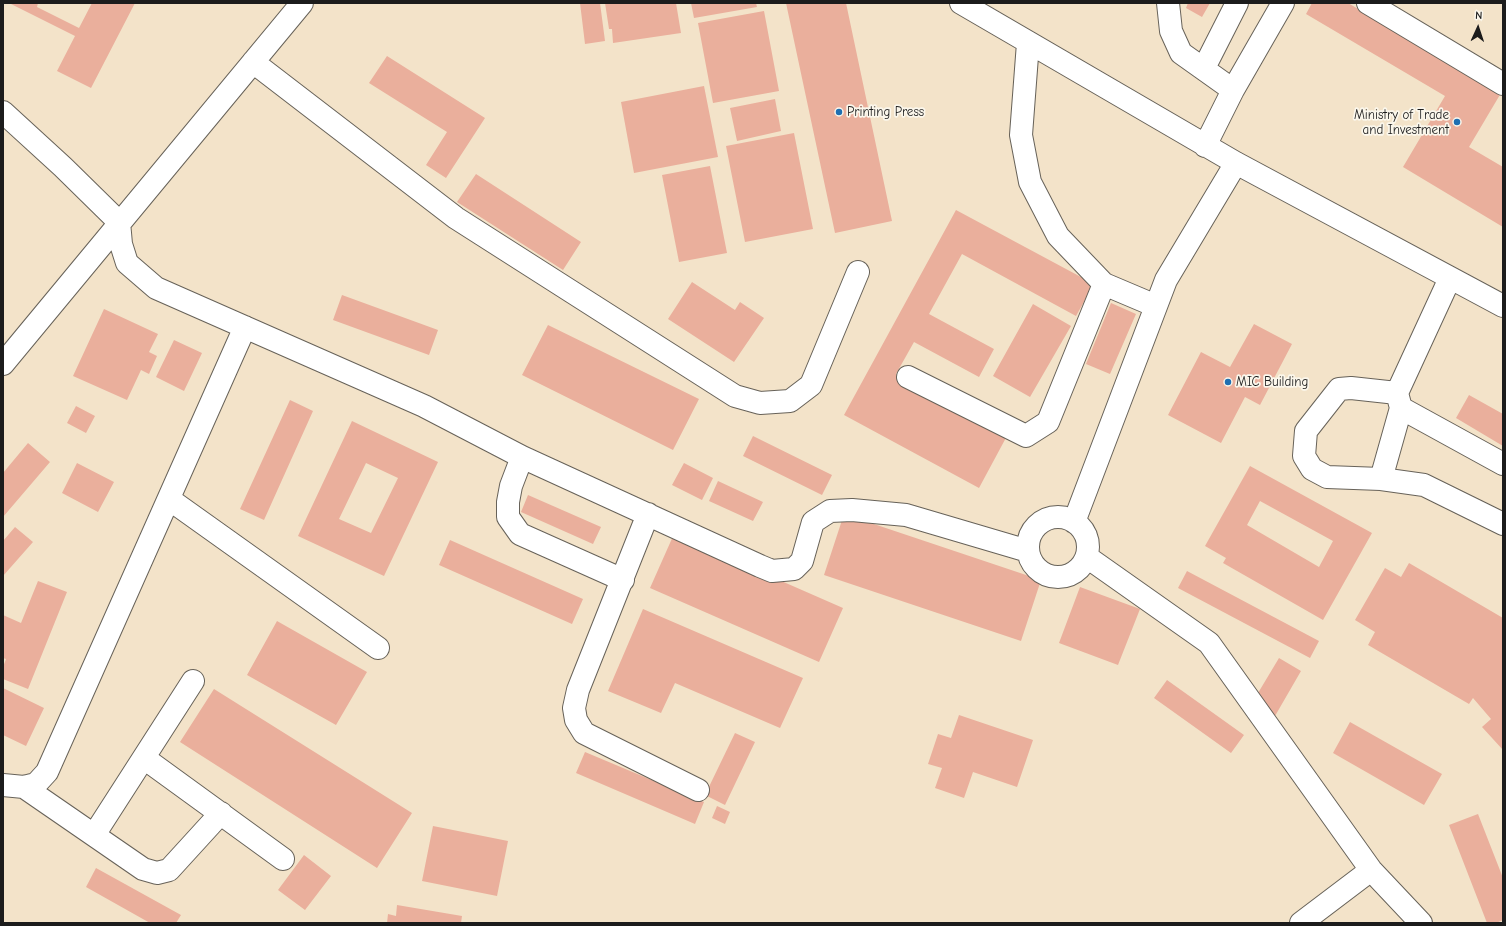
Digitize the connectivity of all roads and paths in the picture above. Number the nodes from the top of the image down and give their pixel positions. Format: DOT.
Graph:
graph roads {
  1 [pos="302,3"];
  2 [pos="961,3"];
  3 [pos="1168,3"];
  4 [pos="1237,3"];
  5 [pos="1283,3"];
  6 [pos="1368,3"];
  7 [pos="1028,43"];
  8 [pos="253,62"];
  9 [pos="1204,68"];
  10 [pos="1503,84"];
  11 [pos="1233,90"];
  12 [pos="3,112"];
  13 [pos="1205,146"];
  14 [pos="1236,163"];
  15 [pos="119,222"];
  16 [pos="858,272"];
  17 [pos="1450,278"];
  18 [pos="1104,284"];
  19 [pos="1156,306"];
  20 [pos="1503,306"];
  21 [pos="245,327"];
  22 [pos="3,364"];
  23 [pos="908,377"];
  24 [pos="1399,401"];
  25 [pos="522,457"];
  26 [pos="1503,464"];
  27 [pos="1381,478"];
  28 [pos="169,498"];
  29 [pos="648,514"];
  30 [pos="1074,522"];
  31 [pos="1503,524"];
  32 [pos="1028,551"];
  33 [pos="1087,557"];
  34 [pos="623,580"];
  35 [pos="378,648"];
  36 [pos="193,681"];
  37 [pos="144,758"];
  38 [pos="13,786"];
  39 [pos="698,790"];
  40 [pos="221,813"];
  41 [pos="94,835"];
  42 [pos="283,859"];
  43 [pos="1371,870"];
  44 [pos="1301,923"];
  45 [pos="1421,923"];
  1 -- 8 [label="street"];
  2 -- 7 [label="street"];
  3 -- 9 [label="street"];
  4 -- 9 [label="street"];
  5 -- 11 [label="street"];
  6 -- 10 [label="street"];
  7 -- 13 [label="street"];
  7 -- 18 [label="street"];
  8 -- 15 [label="street"];
  8 -- 16 [label="street"];
  9 -- 11 [label="street"];
  11 -- 13 [label="street"];
  12 -- 15 [label="street"];
  13 -- 14 [label="street"];
  14 -- 17 [label="street"];
  14 -- 19 [label="street"];
  15 -- 21 [label="street"];
  15 -- 22 [label="street"];
  17 -- 20 [label="street"];
  17 -- 24 [label="street"];
  18 -- 19 [label="street"];
  18 -- 23 [label="street"];
  19 -- 30 [label="street"];
  21 -- 25 [label="street"];
  21 -- 28 [label="street"];
  24 -- 26 [label="street"];
  24 -- 27 [label="street"];
  24 -- 27 [label="street"];
  25 -- 29 [label="street"];
  25 -- 34 [label="street"];
  27 -- 31 [label="street"];
  28 -- 35 [label="street"];
  28 -- 38 [label="street"];
  29 -- 32 [label="street"];
  29 -- 34 [label="street"];
  30 -- 32 [label="street"];
  30 -- 33 [label="street"];
  32 -- 33 [label="street"];
  33 -- 43 [label="street"];
  34 -- 39 [label="street"];
  36 -- 37 [label="street"];
  37 -- 40 [label="street"];
  37 -- 41 [label="street"];
  38 -- 41 [label="street"];
  40 -- 41 [label="street"];
  40 -- 42 [label="street"];
  43 -- 44 [label="street"];
  43 -- 45 [label="street"];
}
